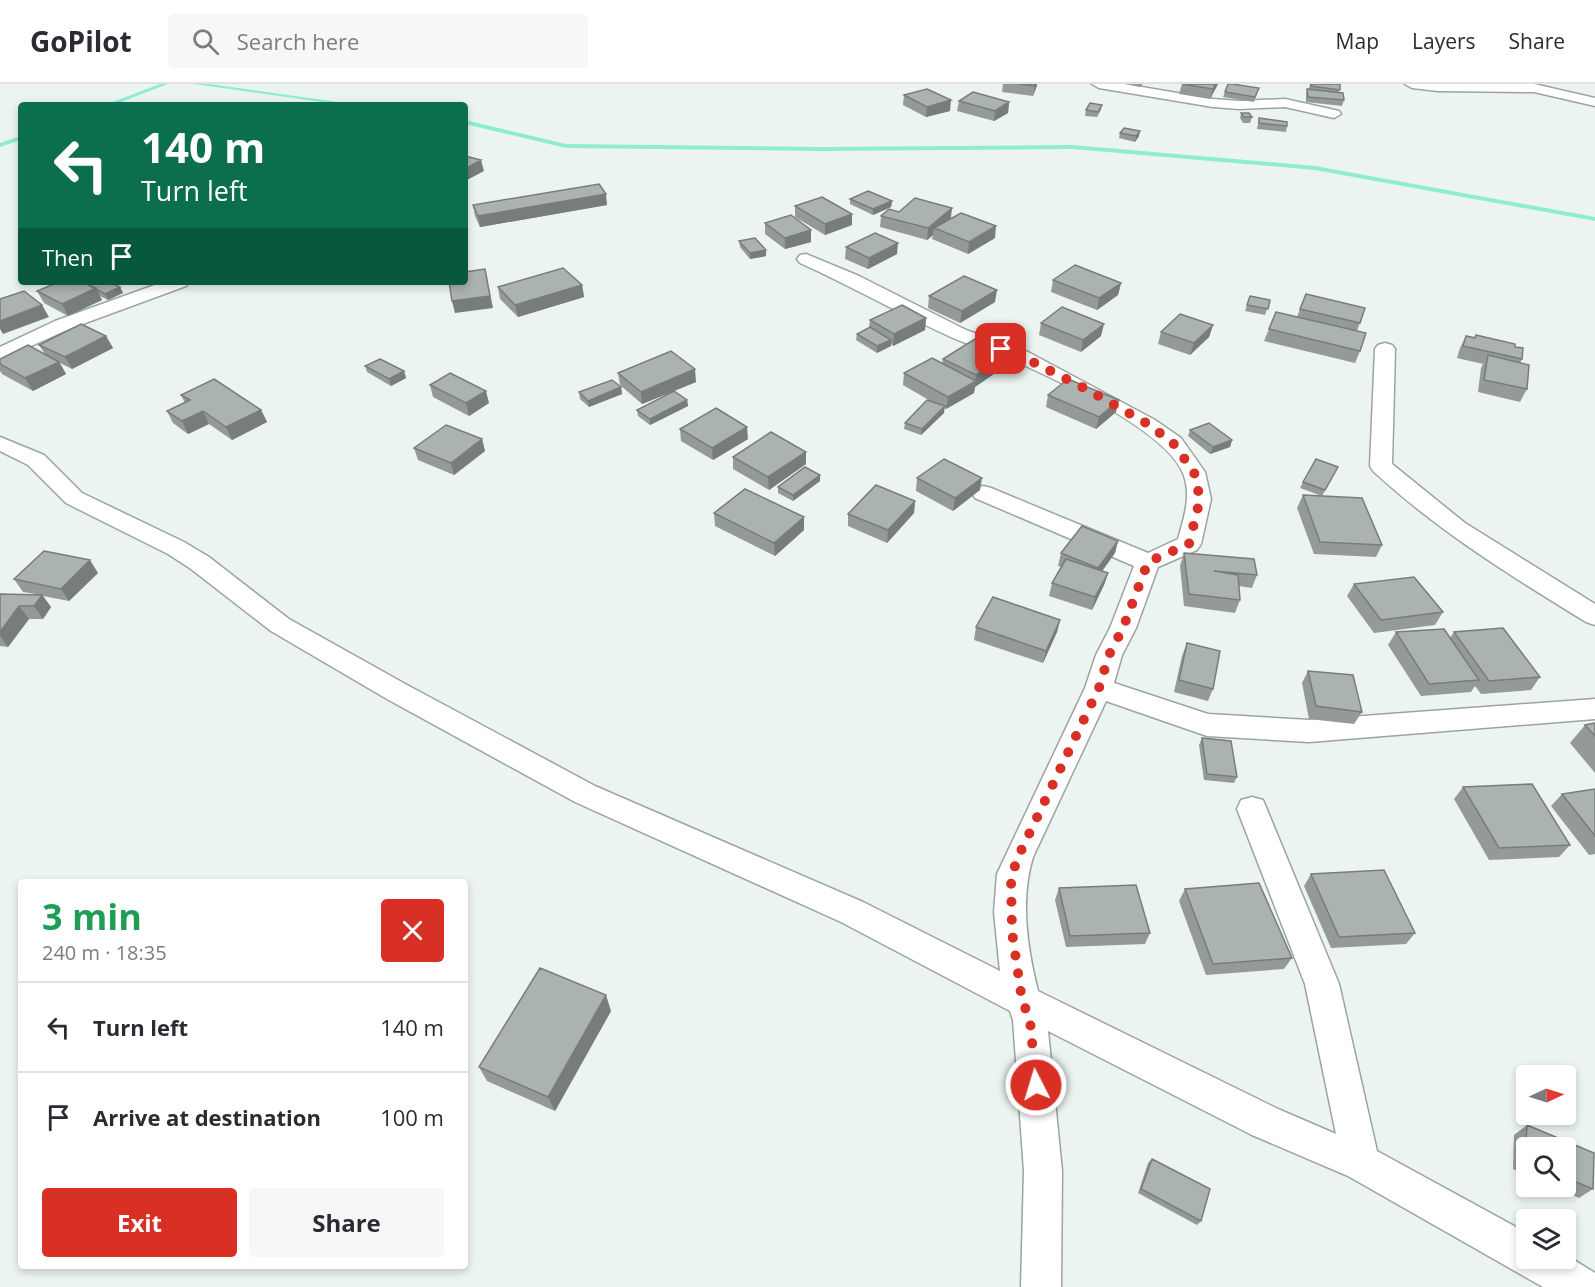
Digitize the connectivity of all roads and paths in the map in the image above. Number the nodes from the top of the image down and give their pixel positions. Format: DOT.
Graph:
graph roads {
  1 [pos="1099,84"];
  2 [pos="1412,84"];
  3 [pos="1117,85"];
  4 [pos="1595,102"];
  5 [pos="1334,114"];
  6 [pos="806,259"];
  7 [pos="172,285"];
  8 [pos="1385,349"];
  9 [pos="0,354"];
  10 [pos="0,443"];
  11 [pos="983,493"];
  12 [pos="1148,562"];
  13 [pos="1595,616"];
  14 [pos="1099,688"];
  15 [pos="1595,709"];
  16 [pos="1252,809"];
  17 [pos="1022,1000"];
  18 [pos="1361,1162"];
  19 [pos="1516,1249"];
  20 [pos="1041,1287"];
  1 -- 3 [label="street"];
  2 -- 4 [label="street"];
  3 -- 5 [label="street"];
  6 -- 12 [label="street"];
  7 -- 9 [label="street"];
  8 -- 13 [label="street"];
  10 -- 17 [label="street"];
  11 -- 12 [label="street"];
  12 -- 14 [label="street"];
  14 -- 15 [label="street"];
  14 -- 17 [label="street"];
  16 -- 18 [label="street"];
  17 -- 18 [label="street"];
  17 -- 20 [label="street"];
  18 -- 19 [label="street"];
}
